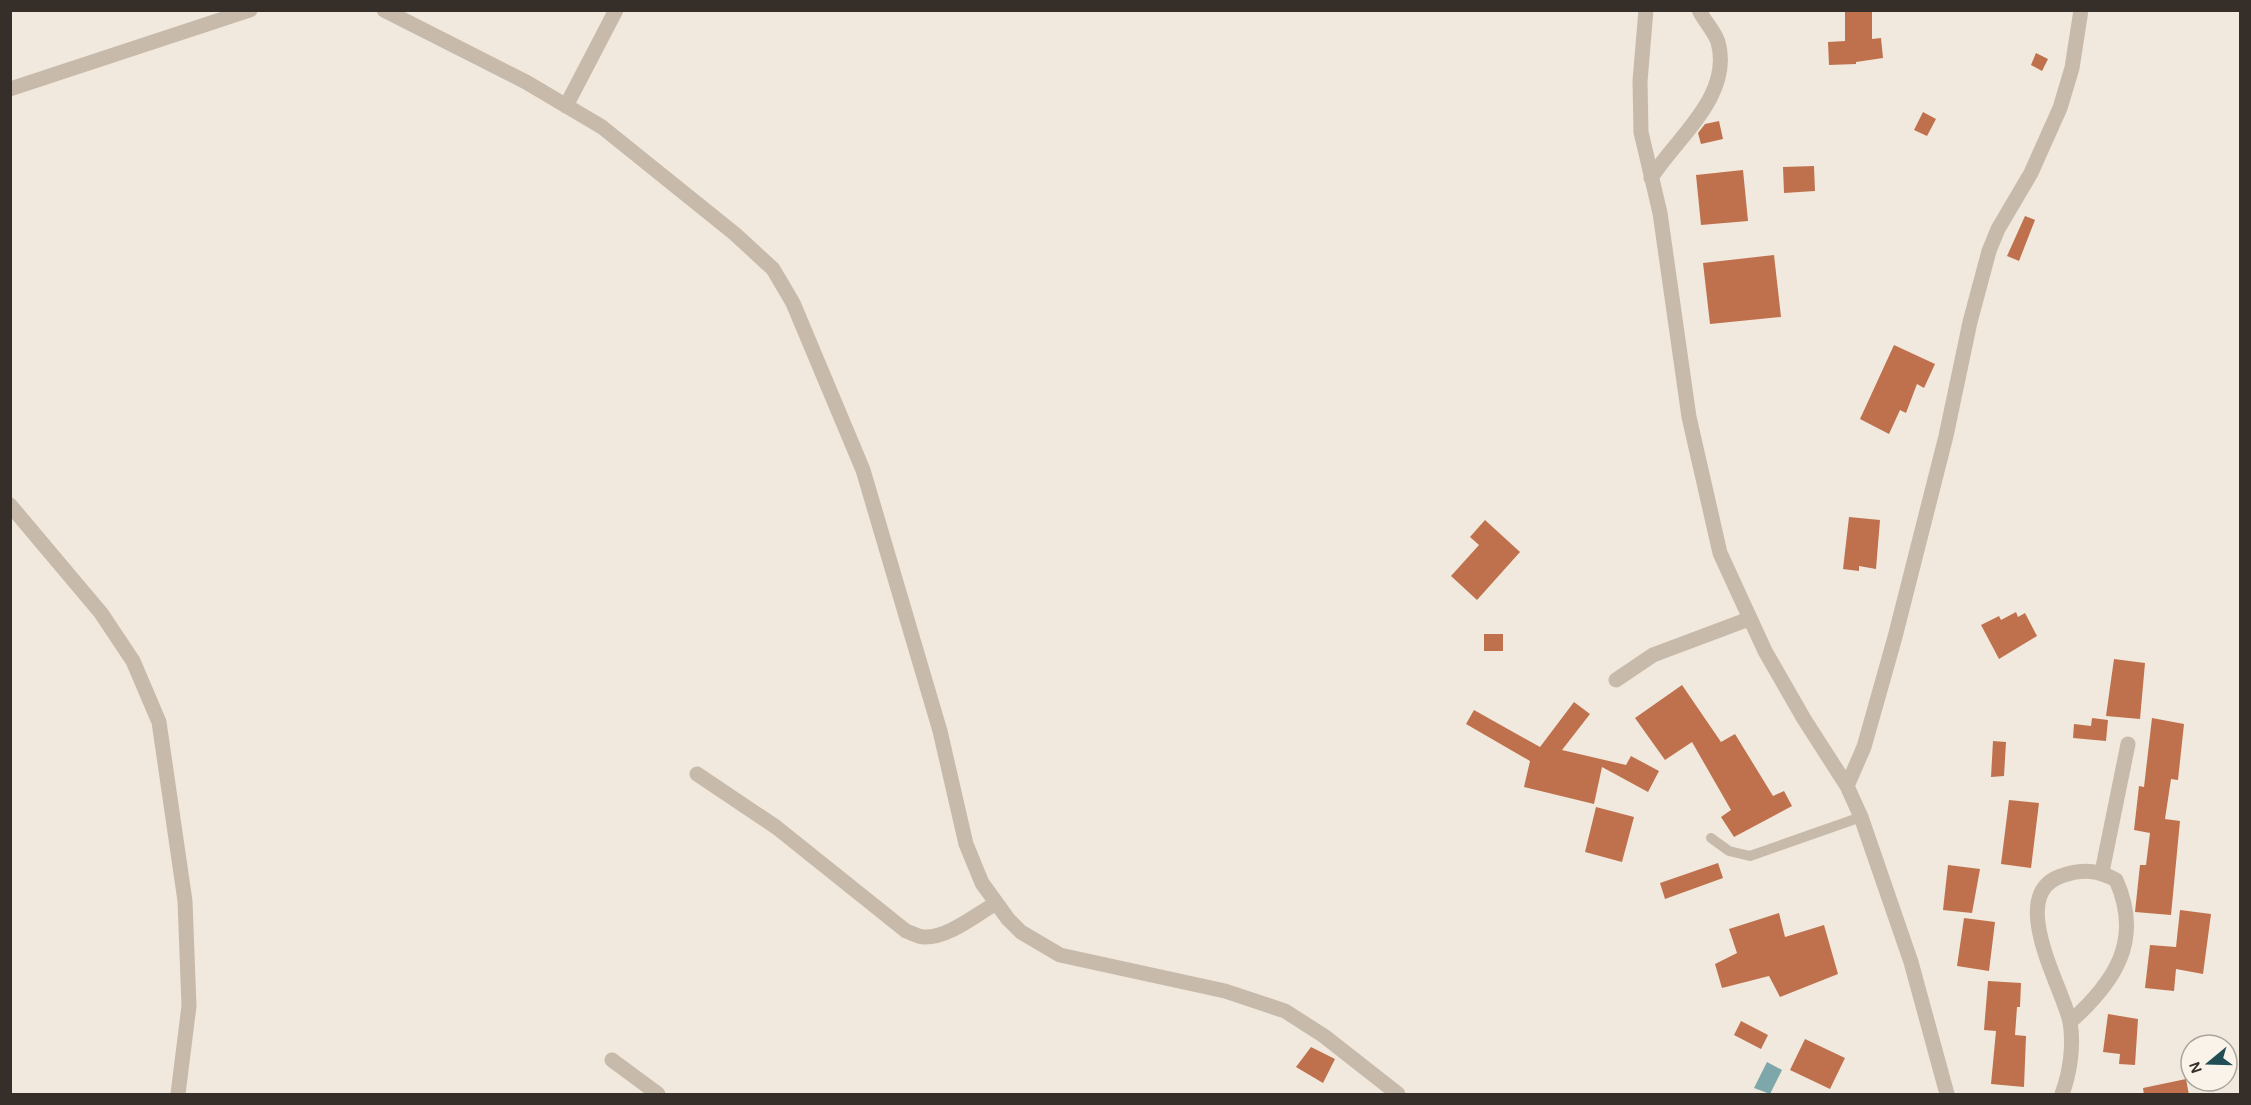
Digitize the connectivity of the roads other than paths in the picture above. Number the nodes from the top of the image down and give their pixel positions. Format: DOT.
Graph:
graph roads {
  1 [pos="250,10"];
  2 [pos="384,10"];
  3 [pos="616,10"];
  4 [pos="1646,10"];
  5 [pos="1699,10"];
  6 [pos="2081,10"];
  7 [pos="10,89"];
  8 [pos="566,106"];
  9 [pos="1651,178"];
  10 [pos="10,505"];
  11 [pos="1749,619"];
  12 [pos="1616,680"];
  13 [pos="2128,744"];
  14 [pos="697,774"];
  15 [pos="1847,786"];
  16 [pos="1861,817"];
  17 [pos="1711,838"];
  18 [pos="2102,872"];
  19 [pos="995,904"];
  20 [pos="2070,1022"];
  21 [pos="612,1060"];
  22 [pos="178,1095"];
  23 [pos="658,1095"];
  24 [pos="1398,1095"];
  25 [pos="1947,1095"];
  26 [pos="2062,1095"];
  1 -- 7 [label="street"];
  2 -- 8 [label="street"];
  3 -- 8 [label="street"];
  4 -- 9 [label="street"];
  5 -- 9 [label="street"];
  6 -- 15 [label="street"];
  8 -- 19 [label="street"];
  9 -- 11 [label="street"];
  10 -- 22 [label="street"];
  11 -- 12 [label="street"];
  11 -- 15 [label="street"];
  13 -- 18 [label="street"];
  14 -- 19 [label="street"];
  15 -- 16 [label="street"];
  16 -- 17 [label="lane"];
  16 -- 25 [label="street"];
  18 -- 20 [label="street"];
  18 -- 20 [label="street"];
  19 -- 24 [label="street"];
  20 -- 26 [label="street"];
  21 -- 23 [label="street"];
}
